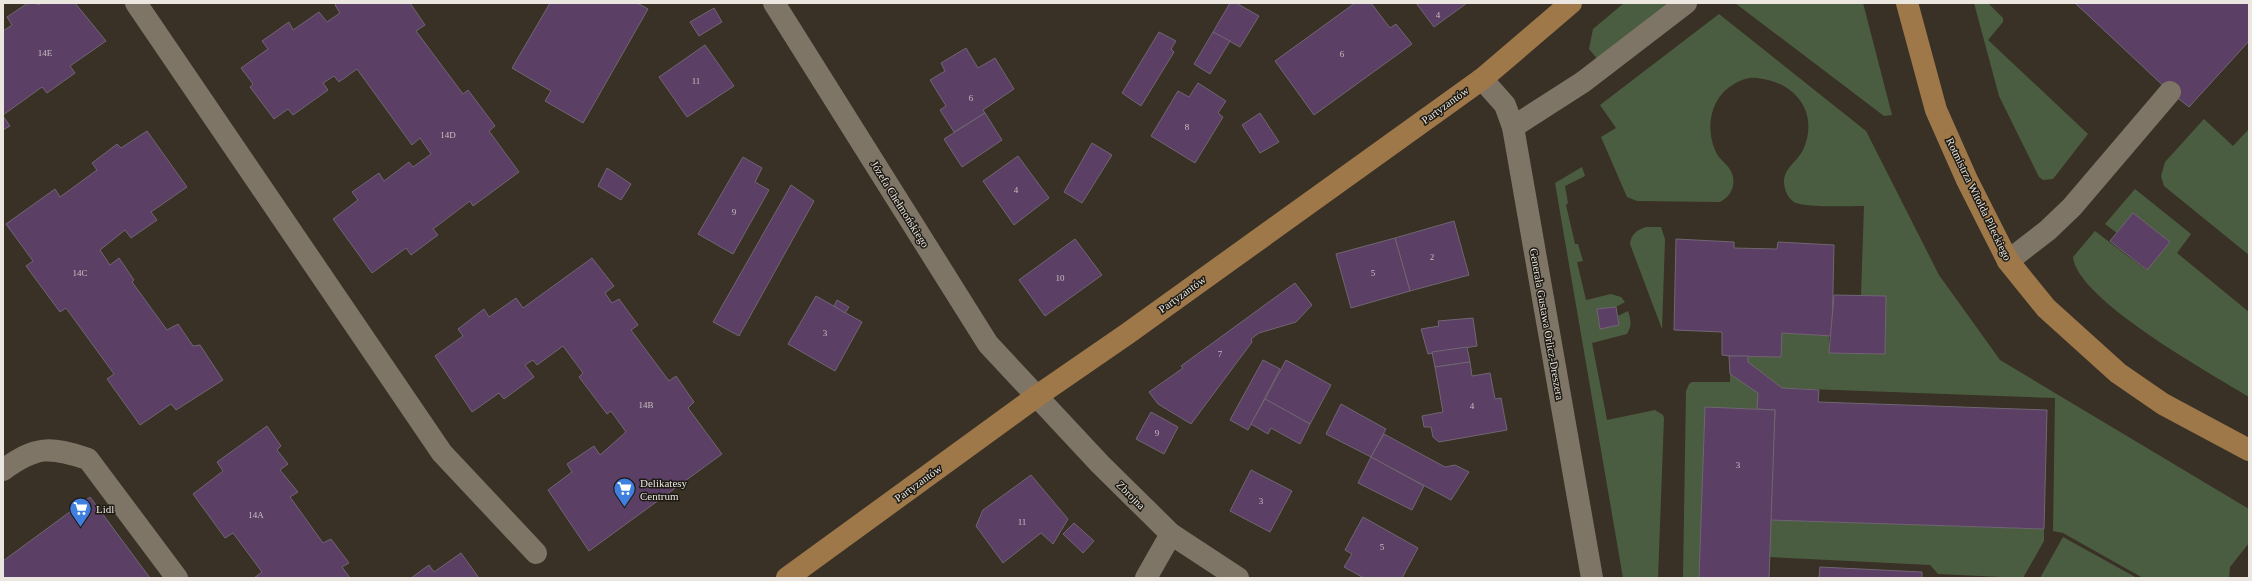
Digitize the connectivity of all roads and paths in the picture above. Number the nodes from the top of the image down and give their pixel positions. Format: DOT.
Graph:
graph roads {
  1 [pos="136,3"];
  2 [pos="774,3"];
  3 [pos="1571,3"];
  4 [pos="1686,3"];
  5 [pos="1907,3"];
  6 [pos="1482,79"];
  7 [pos="2170,92"];
  8 [pos="1513,128"];
  9 [pos="2008,261"];
  10 [pos="1037,396"];
  11 [pos="2249,450"];
  12 [pos="3,470"];
  13 [pos="1171,534"];
  14 [pos="536,553"];
  15 [pos="178,578"];
  16 [pos="787,578"];
  17 [pos="1146,578"];
  18 [pos="1238,578"];
  19 [pos="1592,578"];
  1 -- 14 [label="street"];
  2 -- 10 [label="street, Józefa Chełmońskiego"];
  3 -- 6 [label="main road, Partyzantów"];
  4 -- 8 [label="street"];
  5 -- 9 [label="main road, Rotmistrza Witolda Pileckiego"];
  6 -- 8 [label="street, Generała Gustawa Orlicz-Dreszera"];
  6 -- 10 [label="main road, Partyzantów"];
  7 -- 9 [label="street"];
  8 -- 19 [label="street, Generała Gustawa Orlicz-Dreszera"];
  9 -- 11 [label="main road, Rotmistrza Witolda Pileckiego"];
  10 -- 13 [label="street, Zbrojna"];
  10 -- 16 [label="main road, Partyzantów"];
  12 -- 15 [label="street"];
  13 -- 17 [label="street"];
  13 -- 18 [label="street, Zbrojna"];
}
